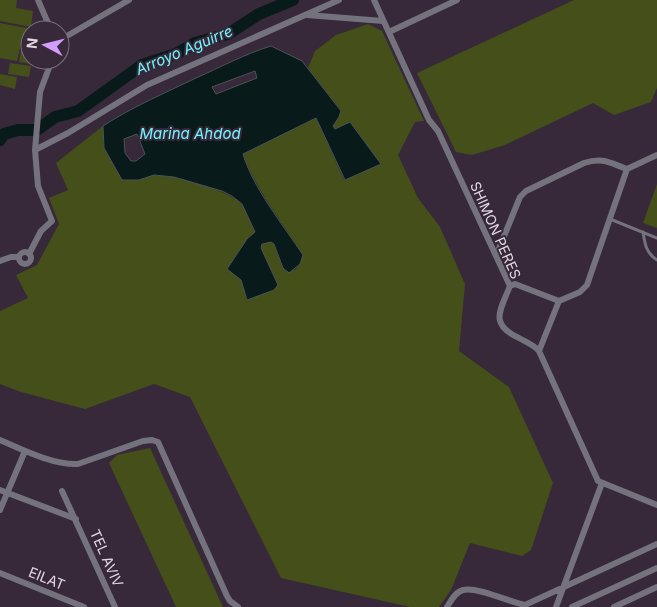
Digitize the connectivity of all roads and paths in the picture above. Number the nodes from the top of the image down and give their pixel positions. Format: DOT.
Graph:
graph roads {
  1 [pos="38,0"];
  2 [pos="129,0"];
  3 [pos="339,0"];
  4 [pos="374,0"];
  5 [pos="457,0"];
  6 [pos="306,15"];
  7 [pos="47,20"];
  8 [pos="383,21"];
  9 [pos="388,32"];
  10 [pos="70,34"];
  11 [pos="48,70"];
  12 [pos="36,150"];
  13 [pos="657,155"];
  14 [pos="628,169"];
  15 [pos="610,219"];
  16 [pos="643,232"];
  17 [pos="657,238"];
  18 [pos="29,254"];
  19 [pos="496,256"];
  20 [pos="20,257"];
  21 [pos="657,260"];
  22 [pos="0,261"];
  23 [pos="510,286"];
  24 [pos="559,301"];
  25 [pos="539,351"];
  26 [pos="0,440"];
  27 [pos="25,450"];
  28 [pos="602,483"];
  29 [pos="0,490"];
  30 [pos="62,491"];
  31 [pos="7,493"];
  32 [pos="657,505"];
  33 [pos="0,510"];
  34 [pos="76,519"];
  35 [pos="657,544"];
  36 [pos="657,568"];
  37 [pos="0,573"];
  38 [pos="563,587"];
  39 [pos="657,587"];
  40 [pos="84,607"];
  41 [pos="115,607"];
  42 [pos="238,607"];
  43 [pos="447,607"];
  44 [pos="556,607"];
  45 [pos="572,607"];
  46 [pos="614,607"];
  1 -- 7 [label="street"];
  2 -- 10 [label="street"];
  3 -- 6 [label="street"];
  4 -- 8 [label="street, SHIMON PERES"];
  5 -- 9 [label="street"];
  6 -- 8 [label="street"];
  6 -- 12 [label="street"];
  8 -- 9 [label="street, SHIMON PERES"];
  9 -- 19 [label="street, SHIMON PERES"];
  11 -- 12 [label="street"];
  12 -- 18 [label="street"];
  13 -- 14 [label="street"];
  14 -- 15 [label="street"];
  14 -- 19 [label="street"];
  15 -- 16 [label="lane"];
  15 -- 24 [label="street"];
  16 -- 17 [label="lane"];
  16 -- 21 [label="lane"];
  18 -- 20 [label="street"];
  18 -- 20 [label="street"];
  19 -- 23 [label="street, SHIMON PERES"];
  20 -- 22 [label="street"];
  23 -- 24 [label="street"];
  23 -- 25 [label="street, SHIMON PERES"];
  24 -- 25 [label="street"];
  25 -- 28 [label="street"];
  26 -- 27 [label="street"];
  27 -- 31 [label="street"];
  27 -- 42 [label="street"];
  28 -- 32 [label="street"];
  28 -- 38 [label="street"];
  29 -- 31 [label="street, TEL AVIV"];
  30 -- 34 [label="street, TEL AVIV"];
  31 -- 33 [label="street"];
  31 -- 34 [label="street, TEL AVIV"];
  34 -- 41 [label="street, TEL AVIV"];
  35 -- 38 [label="street"];
  36 -- 45 [label="street"];
  37 -- 40 [label="street, EILAT"];
  38 -- 43 [label="street"];
  38 -- 44 [label="street"];
  39 -- 46 [label="street"];
}
